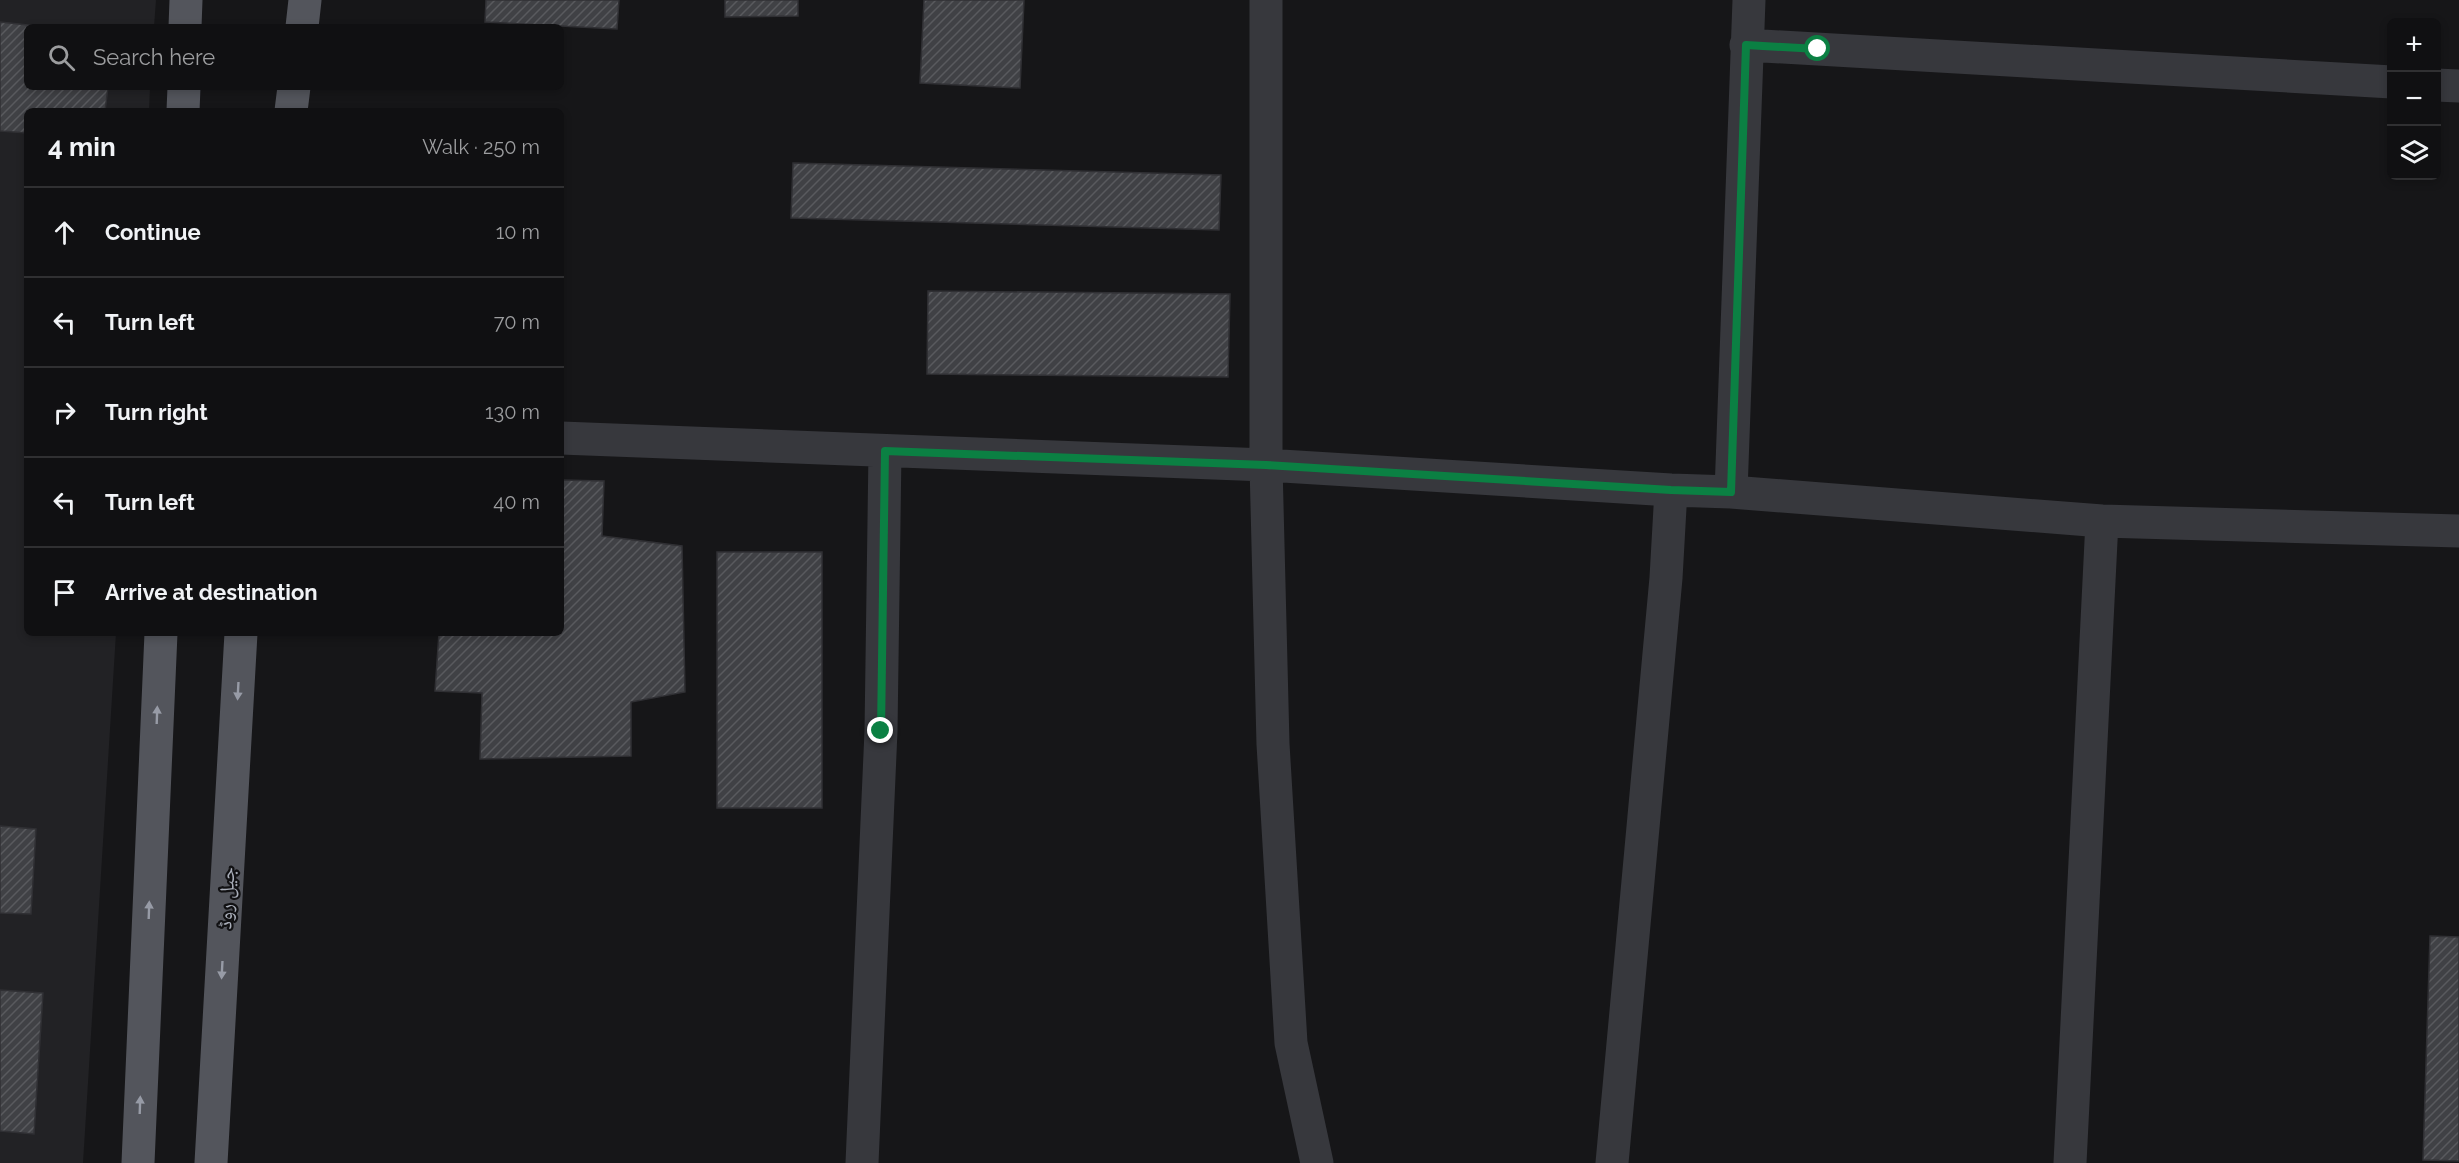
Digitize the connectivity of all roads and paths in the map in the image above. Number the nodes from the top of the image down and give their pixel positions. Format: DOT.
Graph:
graph roads {
  1 [pos="186,0"];
  2 [pos="305,0"];
  3 [pos="1266,0"];
  4 [pos="1749,0"];
  5 [pos="185,24"];
  6 [pos="302,24"];
  7 [pos="1746,45"];
  8 [pos="2387,82"];
  9 [pos="2441,85"];
  10 [pos="2459,86"];
  11 [pos="184,90"];
  12 [pos="294,90"];
  13 [pos="183,108"];
  14 [pos="291,108"];
  15 [pos="564,438"];
  16 [pos="885,451"];
  17 [pos="1266,465"];
  18 [pos="1671,490"];
  19 [pos="1731,492"];
  20 [pos="2102,522"];
  21 [pos="2459,531"];
  22 [pos="161,636"];
  23 [pos="241,636"];
  24 [pos="138,1163"];
  25 [pos="211,1163"];
  26 [pos="862,1163"];
  27 [pos="1317,1163"];
  28 [pos="1612,1163"];
  29 [pos="2070,1163"];
  1 -- 5 [label="main road"];
  2 -- 6 [label="main road"];
  3 -- 17 [label="street"];
  4 -- 7 [label="street"];
  7 -- 8 [label="street"];
  7 -- 19 [label="street"];
  9 -- 10 [label="street"];
  11 -- 13 [label="main road"];
  12 -- 14 [label="main road"];
  15 -- 16 [label="street"];
  16 -- 17 [label="street"];
  16 -- 26 [label="street"];
  17 -- 18 [label="street"];
  17 -- 27 [label="street"];
  18 -- 19 [label="street"];
  18 -- 28 [label="street"];
  19 -- 20 [label="street"];
  20 -- 21 [label="street"];
  20 -- 29 [label="street"];
  24 -- 22 [label="main road, one-way"];
  23 -- 25 [label="main road, جیل روڈ, one-way"];
}
